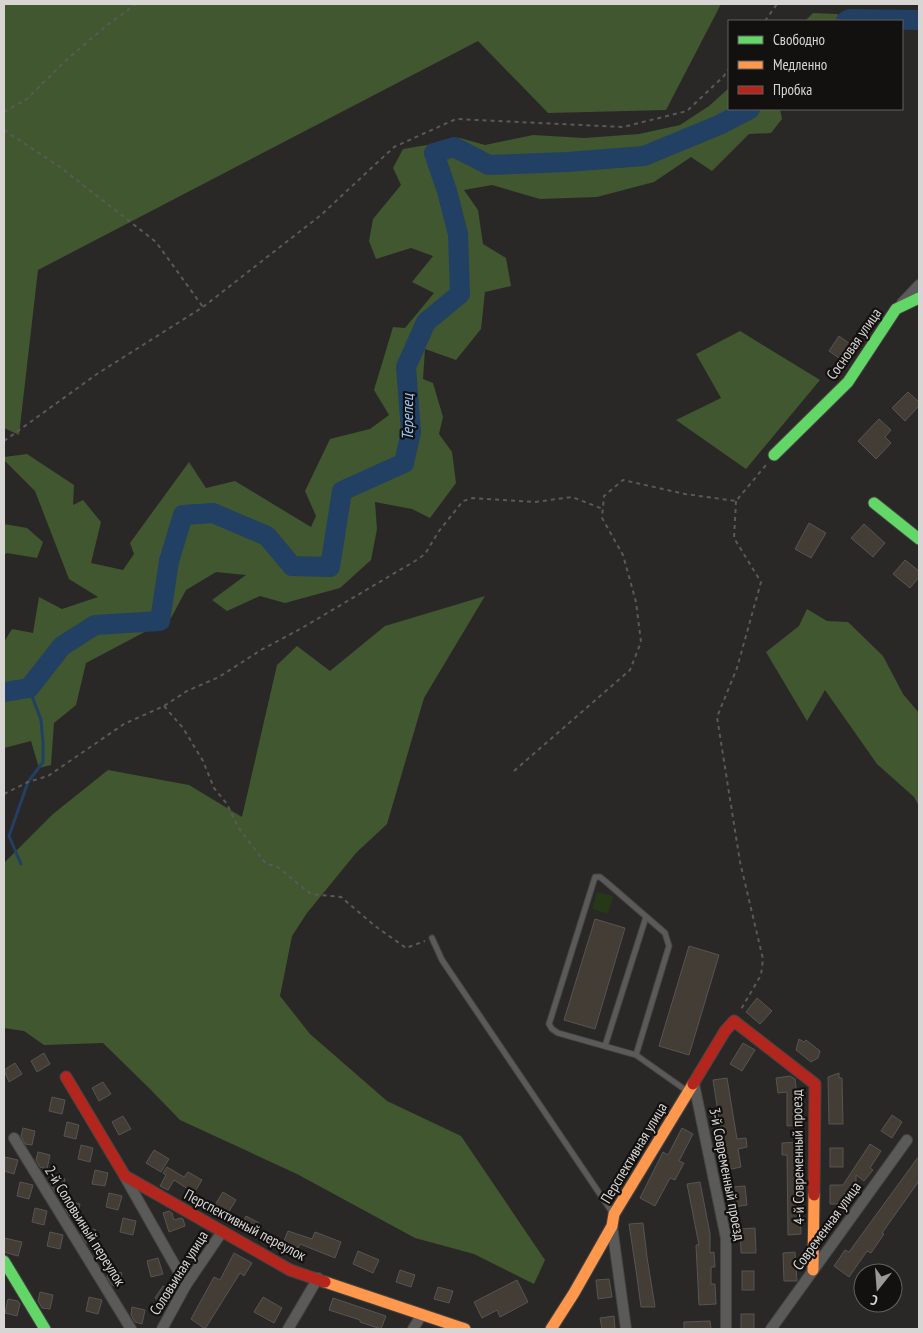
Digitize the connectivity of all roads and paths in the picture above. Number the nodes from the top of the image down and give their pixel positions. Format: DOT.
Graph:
graph roads {
  1 [pos="136,4"];
  2 [pos="777,4"];
  3 [pos="765,20"];
  4 [pos="728,71"];
  5 [pos="4,112"];
  6 [pos="4,130"];
  7 [pos="919,285"];
  8 [pos="919,298"];
  9 [pos="203,307"];
  10 [pos="896,309"];
  11 [pos="4,441"];
  12 [pos="774,455"];
  13 [pos="736,501"];
  14 [pos="874,503"];
  15 [pos="603,509"];
  16 [pos="919,539"];
  17 [pos="164,706"];
  18 [pos="514,771"];
  19 [pos="4,794"];
  20 [pos="646,917"];
  21 [pos="432,938"];
  22 [pos="734,1021"];
  23 [pos="605,1046"];
  24 [pos="636,1055"];
  25 [pos="66,1077"];
  26 [pos="692,1088"];
  27 [pos="14,1138"];
  28 [pos="907,1140"];
  29 [pos="125,1176"];
  30 [pos="614,1214"];
  31 [pos="612,1226"];
  32 [pos="222,1232"];
  33 [pos="4,1261"];
  34 [pos="813,1270"];
  35 [pos="318,1278"];
  36 [pos="186,1285"];
  37 [pos="422,1314"];
  38 [pos="45,1329"];
  39 [pos="131,1329"];
  40 [pos="162,1329"];
  41 [pos="288,1329"];
  42 [pos="413,1329"];
  43 [pos="465,1329"];
  44 [pos="551,1329"];
  45 [pos="626,1329"];
  46 [pos="726,1329"];
  47 [pos="771,1329"];
  1 -- 5 [label="path"];
  2 -- 3 [label="path"];
  4 -- 9 [label="path"];
  6 -- 9 [label="path"];
  7 -- 10 [label="street"];
  8 -- 10 [label="street, Сосновая улица"];
  9 -- 11 [label="path"];
  10 -- 12 [label="street, Сосновая улица"];
  12 -- 13 [label="path"];
  13 -- 15 [label="path"];
  13 -- 22 [label="path"];
  14 -- 16 [label="street"];
  15 -- 17 [label="path"];
  15 -- 18 [label="path"];
  17 -- 19 [label="path"];
  17 -- 21 [label="path"];
  20 -- 23 [label="lane"];
  20 -- 23 [label="lane"];
  20 -- 24 [label="lane"];
  21 -- 30 [label="lane"];
  22 -- 26 [label="street, Перспективная улица"];
  22 -- 34 [label="street, 4-й Современный проезд"];
  23 -- 24 [label="lane"];
  24 -- 26 [label="lane"];
  25 -- 29 [label="street, Перспективный переулок"];
  26 -- 30 [label="street, Перспективная улица"];
  26 -- 46 [label="street, 3-й Современный проезд"];
  27 -- 39 [label="street, 2-й Соловьиный переулок"];
  28 -- 34 [label="street, Современная улица"];
  29 -- 32 [label="street, Перспективный переулок"];
  29 -- 36 [label="street"];
  30 -- 31 [label="street, Перспективная улица"];
  31 -- 44 [label="street, Перспективная улица"];
  31 -- 45 [label="street"];
  32 -- 35 [label="street, Перспективный переулок"];
  32 -- 36 [label="street, Соловьиная улица"];
  33 -- 38 [label="street"];
  34 -- 47 [label="street, Современная улица"];
  35 -- 37 [label="street, Перспективный переулок"];
  35 -- 41 [label="street"];
  36 -- 40 [label="street, Соловьиная улица"];
  37 -- 42 [label="street"];
  37 -- 43 [label="street, Перспективный переулок"];
}
